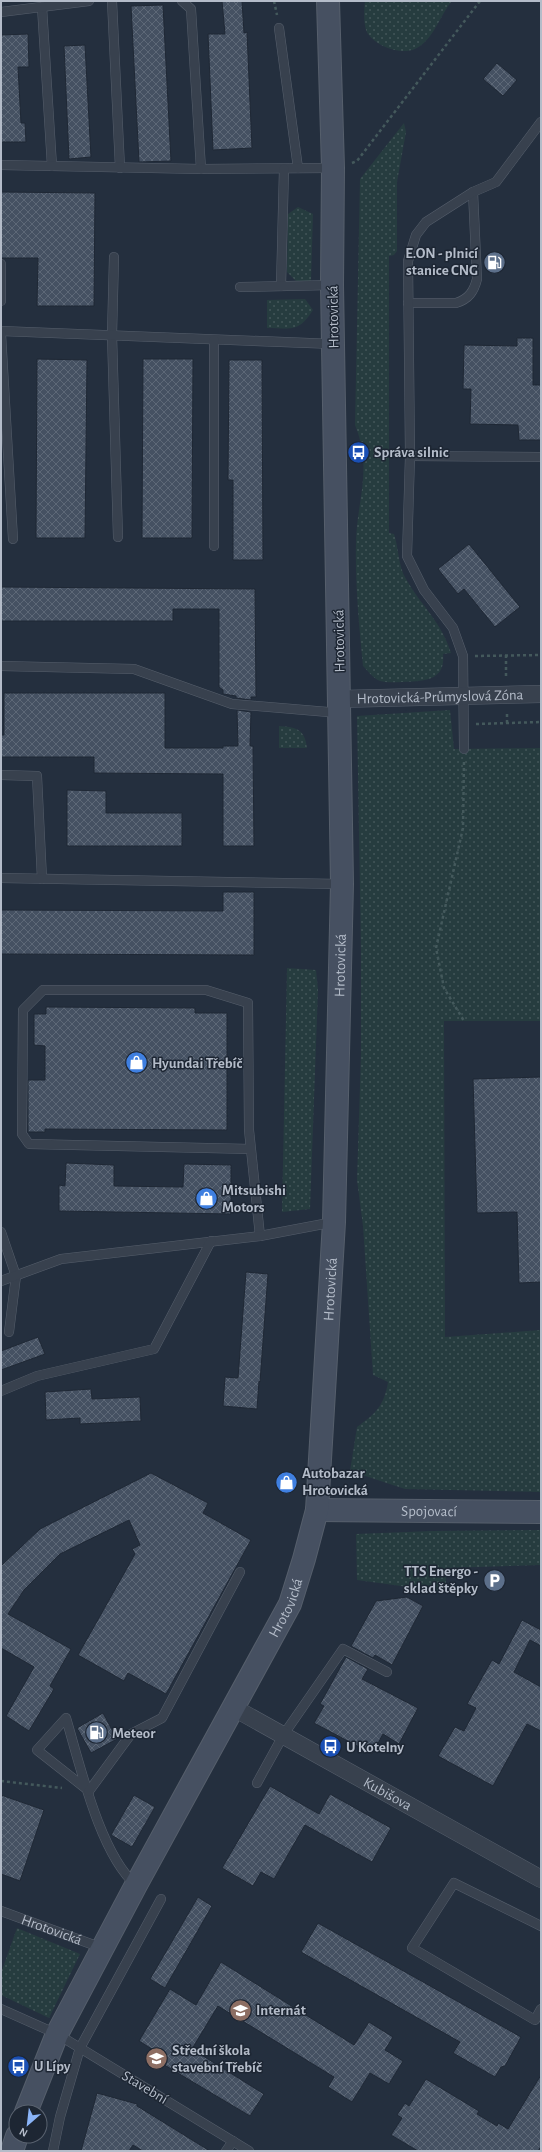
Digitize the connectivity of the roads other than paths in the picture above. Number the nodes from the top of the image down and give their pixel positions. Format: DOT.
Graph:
graph roads {
  1 [pos="89,1"];
  2 [pos="112,1"];
  3 [pos="182,1"];
  4 [pos="328,1"];
  5 [pos="42,7"];
  6 [pos="1,12"];
  7 [pos="279,28"];
  8 [pos="541,122"];
  9 [pos="1,165"];
  10 [pos="52,166"];
  11 [pos="120,168"];
  12 [pos="284,168"];
  13 [pos="298,168"];
  14 [pos="333,168"];
  15 [pos="201,169"];
  16 [pos="473,192"];
  17 [pos="114,257"];
  18 [pos="1,264"];
  19 [pos="332,285"];
  20 [pos="281,286"];
  21 [pos="240,287"];
  22 [pos="1,301"];
  23 [pos="408,303"];
  24 [pos="1,332"];
  25 [pos="112,335"];
  26 [pos="214,340"];
  27 [pos="334,344"];
  28 [pos="410,456"];
  29 [pos="541,457"];
  30 [pos="118,536"];
  31 [pos="13,539"];
  32 [pos="214,546"];
  33 [pos="1,666"];
  34 [pos="541,694"];
  35 [pos="464,696"];
  36 [pos="340,706"];
  37 [pos="464,749"];
  38 [pos="1,775"];
  39 [pos="1,878"];
  40 [pos="42,879"];
  41 [pos="342,884"];
  42 [pos="251,1149"];
  43 [pos="334,1222"];
  44 [pos="1,1232"];
  45 [pos="260,1236"];
  46 [pos="211,1241"];
  47 [pos="16,1276"];
  48 [pos="1,1281"];
  49 [pos="10,1332"];
  50 [pos="1,1391"];
  51 [pos="317,1510"];
  52 [pos="541,1512"];
  53 [pos="240,1572"];
  54 [pos="387,1672"];
  55 [pos="234,1708"];
  56 [pos="284,1734"];
  57 [pos="257,1783"];
  58 [pos="89,1791"];
  59 [pos="541,1880"];
  60 [pos="136,1885"];
  61 [pos="161,1899"];
  62 [pos="1,1912"];
  63 [pos="541,1926"];
  64 [pos="102,1948"];
  65 [pos="1,2009"];
  66 [pos="541,2009"];
  67 [pos="57,2034"];
  68 [pos="80,2048"];
  69 [pos="29,2104"];
  70 [pos="233,2141"];
  71 [pos="53,2151"];
  72 [pos="226,2151"];
  73 [pos="249,2151"];
  1 -- 5 [label="lane"];
  2 -- 11 [label="lane"];
  3 -- 15 [label="lane"];
  4 -- 14 [label="main road, Hrotovická"];
  5 -- 6 [label="lane"];
  5 -- 10 [label="lane"];
  7 -- 13 [label="lane"];
  8 -- 16 [label="lane"];
  9 -- 10 [label="lane"];
  10 -- 11 [label="lane"];
  11 -- 15 [label="lane"];
  12 -- 13 [label="lane"];
  12 -- 15 [label="lane"];
  12 -- 20 [label="lane"];
  13 -- 14 [label="lane"];
  14 -- 19 [label="main road, Hrotovická"];
  16 -- 23 [label="lane"];
  16 -- 23 [label="lane"];
  17 -- 25 [label="lane"];
  18 -- 22 [label="lane"];
  19 -- 20 [label="lane"];
  19 -- 27 [label="main road, Hrotovická"];
  20 -- 21 [label="lane"];
  23 -- 28 [label="lane"];
  24 -- 25 [label="lane"];
  24 -- 31 [label="lane"];
  25 -- 26 [label="lane"];
  25 -- 30 [label="lane"];
  26 -- 27 [label="lane"];
  26 -- 32 [label="lane"];
  27 -- 36 [label="main road, Hrotovická"];
  28 -- 29 [label="lane"];
  28 -- 35 [label="lane"];
  33 -- 36 [label="lane"];
  34 -- 35 [label="street, Hrotovická-Průmyslová Zóna"];
  35 -- 36 [label="street, Hrotovická-Průmyslová Zóna"];
  35 -- 37 [label="lane"];
  36 -- 41 [label="main road, Hrotovická"];
  38 -- 40 [label="lane"];
  39 -- 40 [label="lane"];
  40 -- 41 [label="lane"];
  41 -- 43 [label="main road, Hrotovická"];
  42 -- 42 [label="lane"];
  42 -- 45 [label="lane"];
  43 -- 45 [label="lane"];
  43 -- 51 [label="main road, Hrotovická"];
  44 -- 47 [label="lane"];
  45 -- 46 [label="lane"];
  46 -- 47 [label="lane"];
  46 -- 50 [label="lane"];
  47 -- 48 [label="lane"];
  47 -- 49 [label="lane"];
  51 -- 52 [label="main road, Spojovací"];
  51 -- 55 [label="main road, Hrotovická"];
  53 -- 58 [label="lane"];
  54 -- 56 [label="lane"];
  55 -- 56 [label="street, Kubišova"];
  55 -- 60 [label="main road, Hrotovická"];
  56 -- 57 [label="lane"];
  56 -- 59 [label="street, Kubišova"];
  58 -- 58 [label="lane"];
  58 -- 60 [label="lane"];
  60 -- 64 [label="main road, Hrotovická"];
  61 -- 68 [label="lane"];
  62 -- 64 [label="lane, Hrotovická"];
  63 -- 66 [label="lane"];
  64 -- 67 [label="main road, Hrotovická"];
  65 -- 67 [label="lane"];
  67 -- 68 [label="lane, Stavební"];
  67 -- 69 [label="main road, Hrotovická"];
  68 -- 70 [label="lane, Stavební"];
  68 -- 71 [label="lane"];
  70 -- 72 [label="lane"];
  70 -- 73 [label="lane, Stavební"];
}
